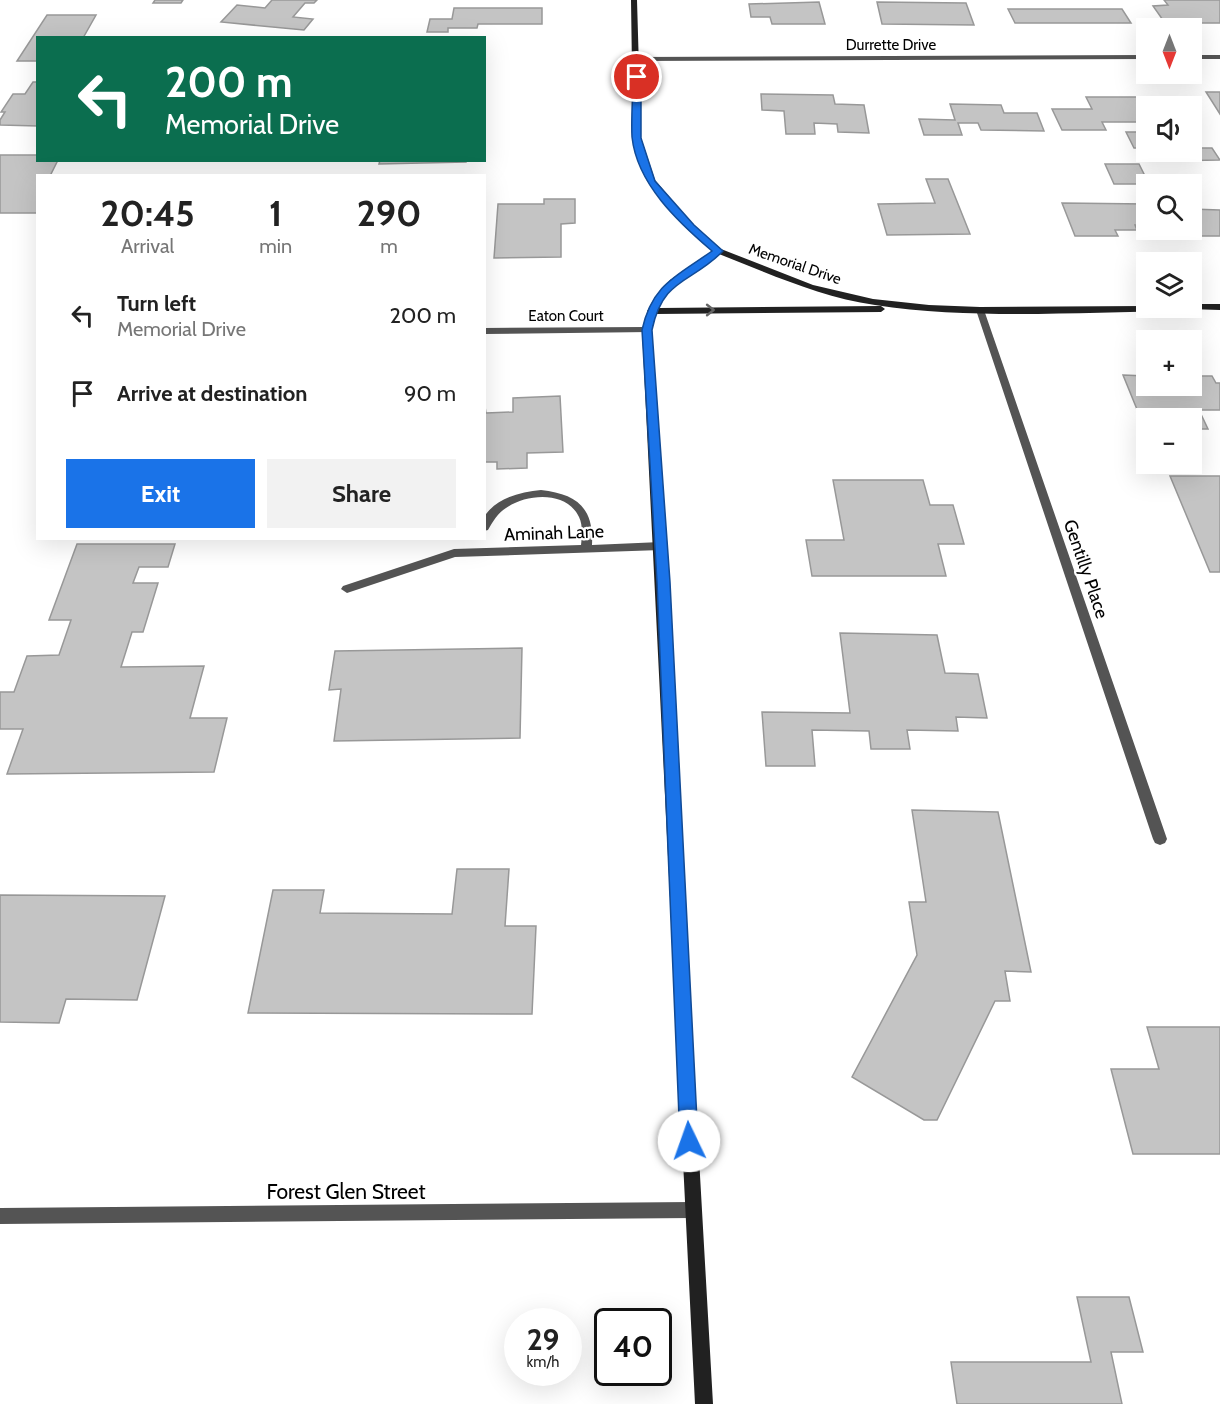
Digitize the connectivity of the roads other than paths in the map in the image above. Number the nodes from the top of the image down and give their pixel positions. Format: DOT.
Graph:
graph roads {
  1 [pos="634,0"];
  2 [pos="1136,57"];
  3 [pos="1202,57"];
  4 [pos="1220,57"];
  5 [pos="637,59"];
  6 [pos="718,251"];
  7 [pos="1202,307"];
  8 [pos="1220,307"];
  9 [pos="929,308"];
  10 [pos="1136,308"];
  11 [pos="980,310"];
  12 [pos="651,311"];
  13 [pos="647,330"];
  14 [pos="486,332"];
  15 [pos="486,522"];
  16 [pos="479,540"];
  17 [pos="661,546"];
  18 [pos="586,549"];
  19 [pos="476,552"];
  20 [pos="347,589"];
  21 [pos="1160,839"];
  22 [pos="693,1210"];
  23 [pos="0,1216"];
  24 [pos="704,1404"];
  1 -- 5 [label="street, Memorial Drive"];
  2 -- 5 [label="street, Durrette Drive"];
  3 -- 4 [label="street"];
  5 -- 6 [label="street, Memorial Drive"];
  6 -- 9 [label="street, Memorial Drive"];
  6 -- 12 [label="street"];
  7 -- 8 [label="street"];
  9 -- 11 [label="street, Memorial Drive"];
  12 -- 9 [label="street, one-way"];
  10 -- 11 [label="street, Memorial Drive"];
  11 -- 21 [label="street, Gentilly Place"];
  12 -- 13 [label="street"];
  13 -- 14 [label="street, Eaton Court"];
  13 -- 17 [label="street"];
  15 -- 18 [label="street"];
  16 -- 19 [label="street"];
  17 -- 18 [label="street, Aminah Lane"];
  17 -- 22 [label="street"];
  18 -- 19 [label="street, Aminah Lane"];
  19 -- 20 [label="street, Aminah Lane"];
  22 -- 23 [label="street, Forest Glen Street"];
  22 -- 24 [label="street"];
}
